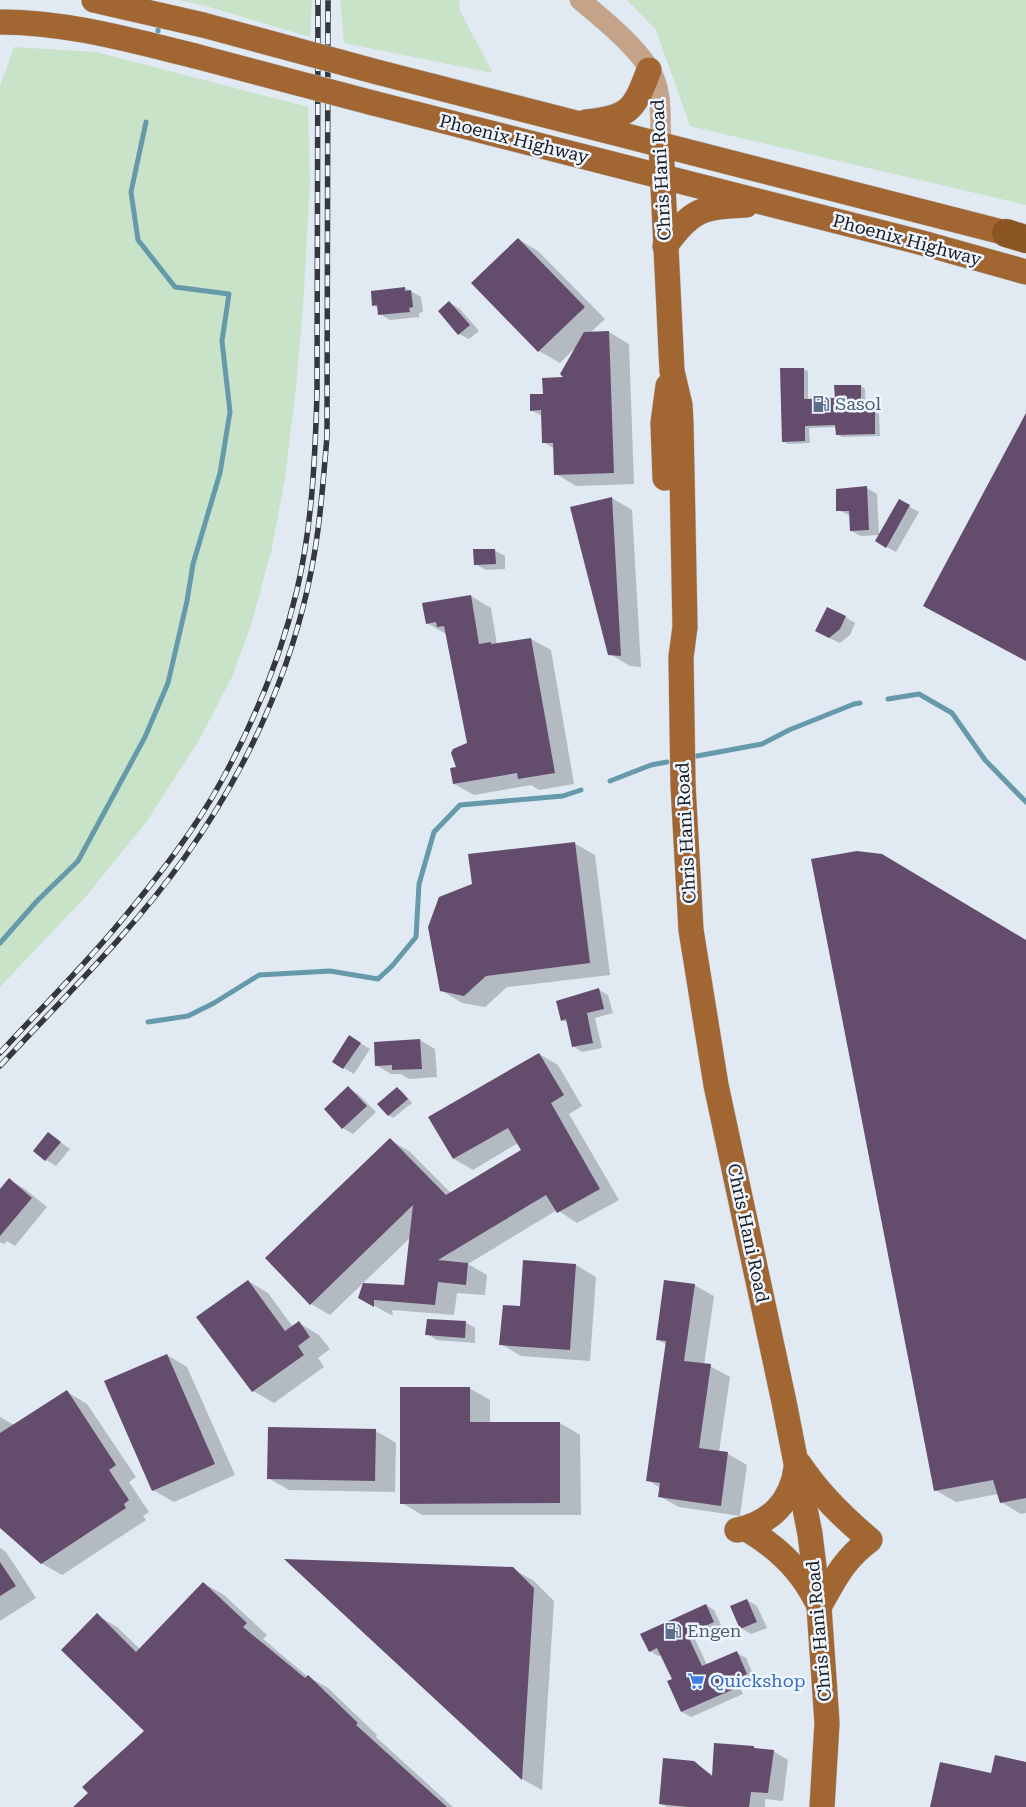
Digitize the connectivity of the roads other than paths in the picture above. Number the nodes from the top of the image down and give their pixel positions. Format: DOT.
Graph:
graph roads {
  1 [pos="94,0"];
  2 [pos="580,0"];
  3 [pos="0,22"];
  4 [pos="649,70"];
  5 [pos="579,123"];
  6 [pos="661,145"];
  7 [pos="662,176"];
  8 [pos="766,204"];
  9 [pos="1019,236"];
  10 [pos="665,246"];
  11 [pos="1026,272"];
  12 [pos="796,1458"];
  13 [pos="819,1607"];
  14 [pos="822,1807"];
  1 -- 5 [label="main road, Phoenix Highway, bridge"];
  2 -- 4 [label="street, Chris Hani Road"];
  3 -- 7 [label="main road, Phoenix Highway, bridge"];
  4 -- 5 [label="main road"];
  4 -- 6 [label="street, Chris Hani Road"];
  5 -- 6 [label="main road, Phoenix Highway"];
  6 -- 7 [label="main road, Chris Hani Road"];
  6 -- 9 [label="main road, Phoenix Highway"];
  7 -- 8 [label="main road, Phoenix Highway"];
  7 -- 10 [label="main road, Chris Hani Road"];
  8 -- 10 [label="main road"];
  8 -- 11 [label="main road, Phoenix Highway"];
  10 -- 12 [label="main road, Chris Hani Road"];
  12 -- 13 [label="main road, Chris Hani Road"];
  12 -- 13 [label="main road"];
  12 -- 13 [label="main road"];
  13 -- 14 [label="main road, Chris Hani Road"];
}
